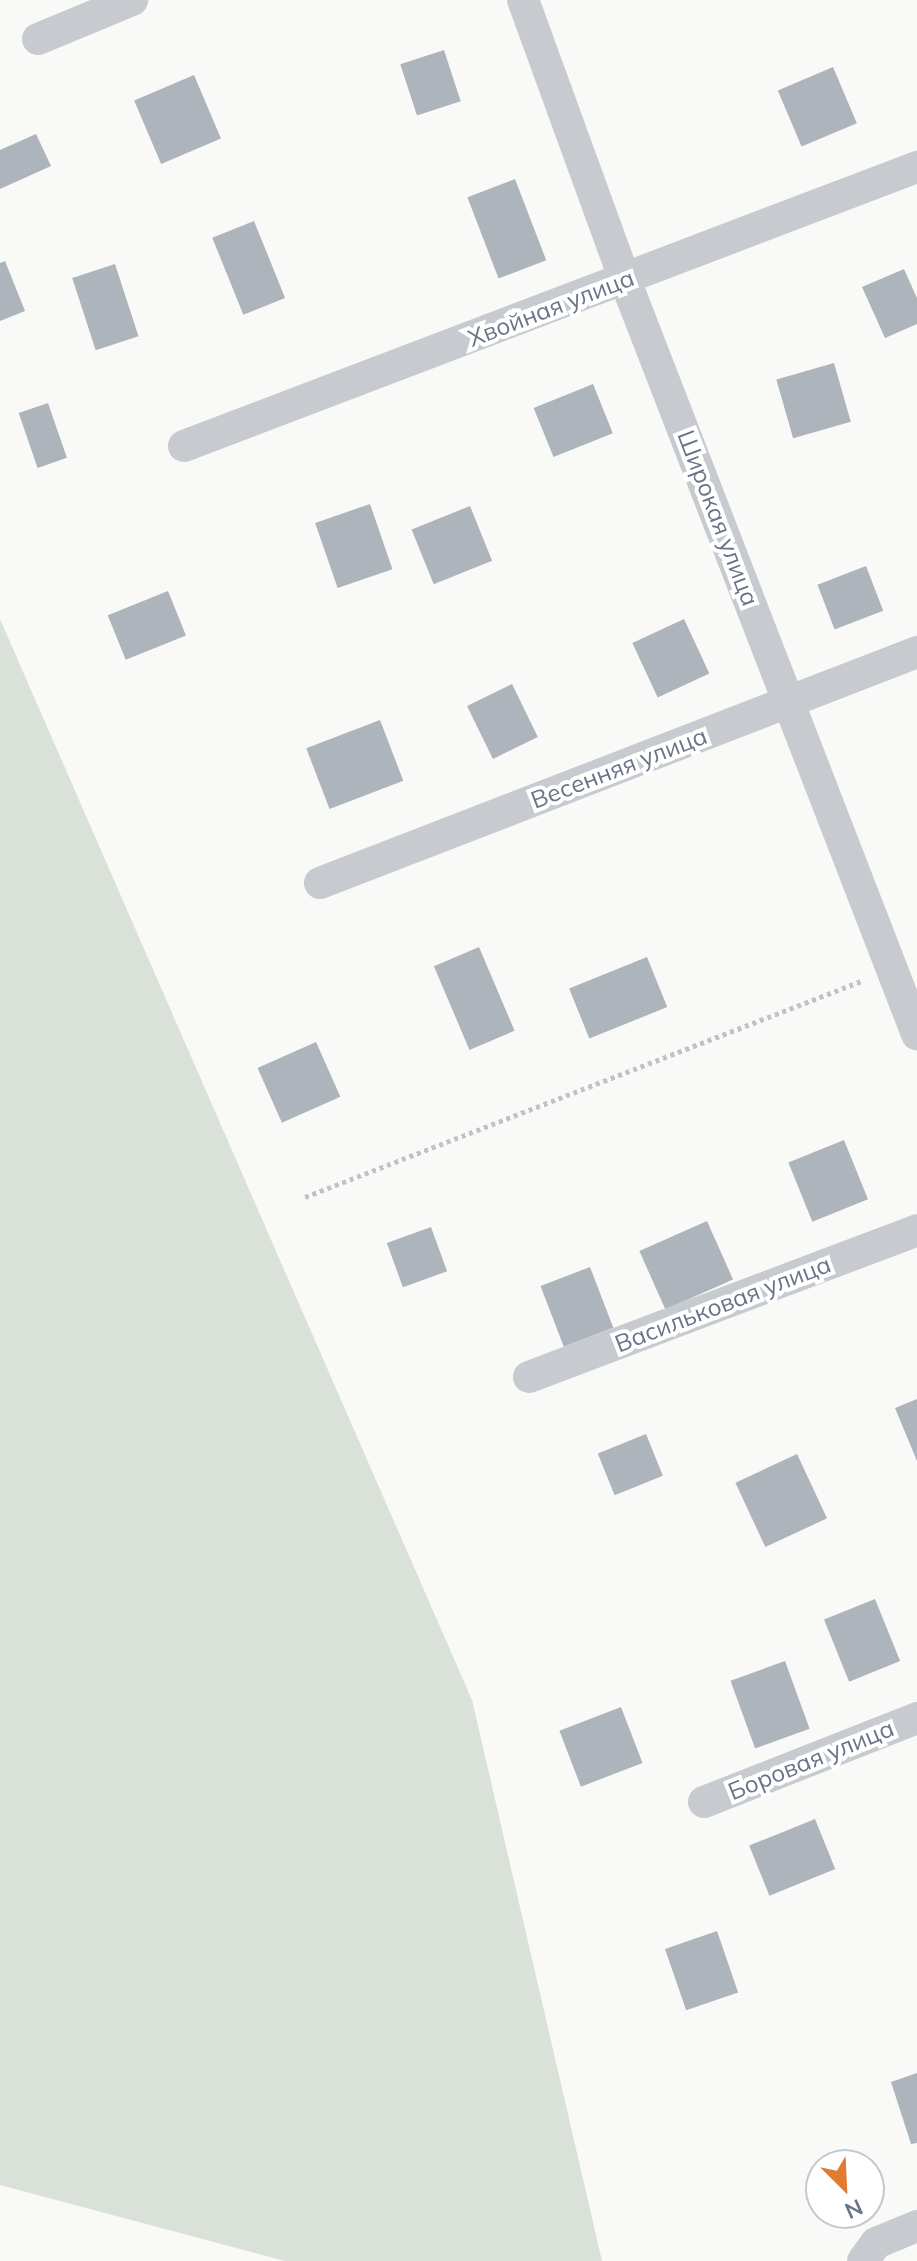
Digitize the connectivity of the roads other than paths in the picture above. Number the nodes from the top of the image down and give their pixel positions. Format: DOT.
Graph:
graph roads {
  1 [pos="132,0"];
  2 [pos="523,0"];
  3 [pos="38,39"];
  4 [pos="917,167"];
  5 [pos="625,280"];
  6 [pos="184,446"];
  7 [pos="917,652"];
  8 [pos="790,702"];
  9 [pos="320,883"];
  10 [pos="917,1034"];
  11 [pos="917,1230"];
  12 [pos="529,1377"];
  13 [pos="917,1718"];
  14 [pos="704,1802"];
  15 [pos="917,2226"];
  16 [pos="863,2261"];
  1 -- 3 [label="street"];
  2 -- 5 [label="street, Широкая улица"];
  4 -- 5 [label="street, Хвойная улица"];
  5 -- 6 [label="street, Хвойная улица"];
  5 -- 8 [label="street, Широкая улица"];
  7 -- 8 [label="street, Весенняя улица"];
  8 -- 9 [label="street, Весенняя улица"];
  8 -- 10 [label="street, Широкая улица"];
  11 -- 12 [label="street, Васильковая улица"];
  13 -- 14 [label="street, Боровая улица"];
  15 -- 16 [label="street"];
}
